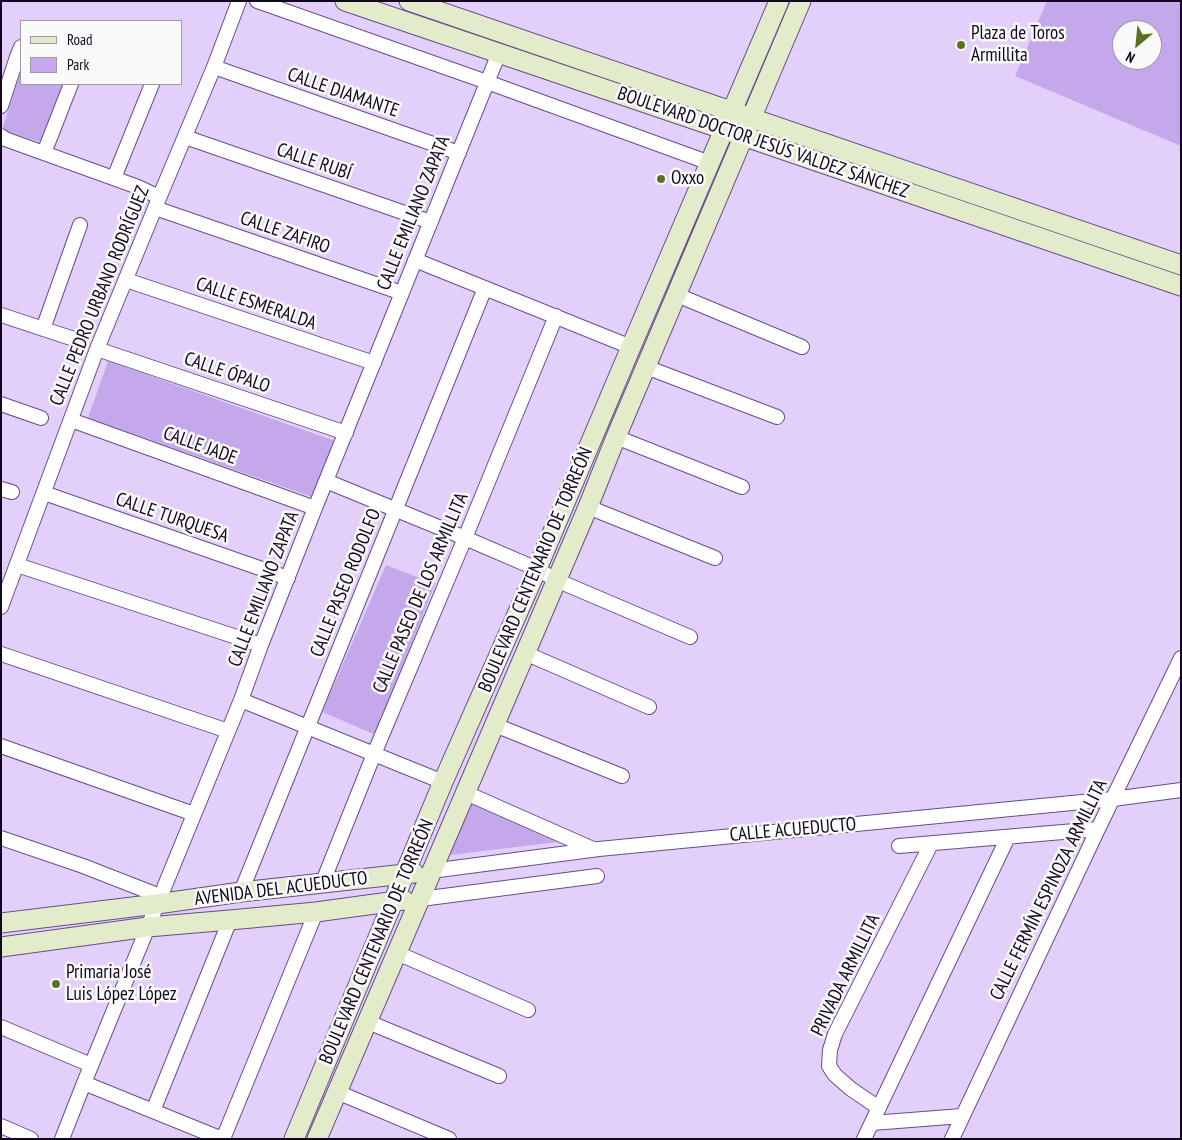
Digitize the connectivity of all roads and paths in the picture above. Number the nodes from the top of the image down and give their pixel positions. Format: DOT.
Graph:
graph roads {
  1 [pos="239,1"];
  2 [pos="257,1"];
  3 [pos="345,1"];
  4 [pos="409,1"];
  5 [pos="779,1"];
  6 [pos="801,1"];
  7 [pos="20,50"];
  8 [pos="500,53"];
  9 [pos="214,67"];
  10 [pos="487,82"];
  11 [pos="71,85"];
  12 [pos="152,85"];
  13 [pos="4,86"];
  14 [pos="1,104"];
  15 [pos="732,111"];
  16 [pos="751,118"];
  17 [pos="724,130"];
  18 [pos="1,136"];
  19 [pos="743,136"];
  20 [pos="185,138"];
  21 [pos="44,153"];
  22 [pos="459,153"];
  23 [pos="710,163"];
  24 [pos="114,178"];
  25 [pos="157,202"];
  26 [pos="431,222"];
  27 [pos="80,225"];
  28 [pos="415,260"];
  29 [pos="1181,265"];
  30 [pos="126,280"];
  31 [pos="1181,286"];
  32 [pos="485,288"];
  33 [pos="402,293"];
  34 [pos="677,295"];
  35 [pos="1,315"];
  36 [pos="556,316"];
  37 [pos="43,329"];
  38 [pos="74,339"];
  39 [pos="630,347"];
  40 [pos="802,347"];
  41 [pos="97,349"];
  42 [pos="374,364"];
  43 [pos="646,367"];
  44 [pos="1,404"];
  45 [pos="777,417"];
  46 [pos="41,418"];
  47 [pos="71,420"];
  48 [pos="346,433"];
  49 [pos="616,437"];
  50 [pos="326,481"];
  51 [pos="742,487"];
  52 [pos="44,493"];
  53 [pos="588,507"];
  54 [pos="315,508"];
  55 [pos="396,509"];
  56 [pos="465,538"];
  57 [pos="715,558"];
  58 [pos="17,565"];
  59 [pos="547,575"];
  60 [pos="288,578"];
  61 [pos="1,607"];
  62 [pos="690,637"];
  63 [pos="261,645"];
  64 [pos="525,653"];
  65 [pos="1,654"];
  66 [pos="1181,658"];
  67 [pos="241,700"];
  68 [pos="649,707"];
  69 [pos="497,720"];
  70 [pos="308,727"];
  71 [pos="228,731"];
  72 [pos="1,746"];
  73 [pos="374,754"];
  74 [pos="622,776"];
  75 [pos="443,782"];
  76 [pos="1181,790"];
  77 [pos="466,793"];
  78 [pos="1113,799"];
  79 [pos="194,814"];
  80 [pos="1098,829"];
  81 [pos="1008,836"];
  82 [pos="1,838"];
  83 [pos="931,844"];
  84 [pos="899,846"];
  85 [pos="593,849"];
  86 [pos="432,871"];
  87 [pos="405,874"];
  88 [pos="597,876"];
  89 [pos="322,884"];
  90 [pos="241,892"];
  91 [pos="420,899"];
  92 [pos="158,900"];
  93 [pos="394,901"];
  94 [pos="316,912"];
  95 [pos="230,920"];
  96 [pos="1,923"];
  97 [pos="148,926"];
  98 [pos="1,947"];
  99 [pos="397,953"];
  100 [pos="528,1010"];
  101 [pos="368,1022"];
  102 [pos="1,1027"];
  103 [pos="91,1065"];
  104 [pos="499,1076"];
  105 [pos="84,1083"];
  106 [pos="337,1092"];
  107 [pos="879,1108"];
  108 [pos="153,1111"];
  109 [pos="962,1116"];
  110 [pos="872,1123"];
  111 [pos="1,1126"];
  112 [pos="31,1139"];
  113 [pos="62,1139"];
  114 [pos="223,1139"];
  115 [pos="294,1139"];
  116 [pos="317,1139"];
  117 [pos="450,1139"];
  118 [pos="864,1139"];
  119 [pos="952,1139"];
  1 -- 9 [label="street, CALLE PEDRO URBANO RODRÍGUEZ"];
  2 -- 10 [label="street"];
  3 -- 8 [label="street, BOULEVARD DOCTOR JESÚS VALDEZ SÁNCHEZ"];
  4 -- 15 [label="street, BOULEVARD DOCTOR JESÚS VALDEZ SÁNCHEZ"];
  5 -- 15 [label="street, BOULEVARD CENTENARIO DE TORREÓN"];
  6 -- 16 [label="street, BOULEVARD CENTENARIO DE TORREÓN"];
  7 -- 13 [label="street"];
  8 -- 10 [label="street, CALLE EMILIANO ZAPATA"];
  8 -- 17 [label="street, BOULEVARD DOCTOR JESÚS VALDEZ SÁNCHEZ"];
  9 -- 20 [label="street, CALLE PEDRO URBANO RODRÍGUEZ"];
  9 -- 22 [label="street, CALLE DIAMANTE"];
  10 -- 22 [label="street, CALLE EMILIANO ZAPATA"];
  10 -- 23 [label="street"];
  11 -- 21 [label="street"];
  12 -- 24 [label="street"];
  13 -- 14 [label="street"];
  15 -- 16 [label="street, BOULEVARD DOCTOR JESÚS VALDEZ SÁNCHEZ"];
  15 -- 17 [label="street, BOULEVARD CENTENARIO DE TORREÓN"];
  16 -- 19 [label="street, BOULEVARD CENTENARIO DE TORREÓN"];
  16 -- 29 [label="street, BOULEVARD DOCTOR JESÚS VALDEZ SÁNCHEZ"];
  17 -- 19 [label="street, BOULEVARD DOCTOR JESÚS VALDEZ SÁNCHEZ"];
  17 -- 23 [label="street, BOULEVARD CENTENARIO DE TORREÓN"];
  18 -- 21 [label="street, CALLE ZAFIRO"];
  19 -- 31 [label="street, BOULEVARD DOCTOR JESÚS VALDEZ SÁNCHEZ"];
  19 -- 34 [label="street, BOULEVARD CENTENARIO DE TORREÓN"];
  20 -- 25 [label="street, CALLE PEDRO URBANO RODRÍGUEZ"];
  20 -- 26 [label="street, CALLE RUBÍ"];
  21 -- 24 [label="street, CALLE ZAFIRO"];
  22 -- 26 [label="street, CALLE EMILIANO ZAPATA"];
  23 -- 39 [label="street, BOULEVARD CENTENARIO DE TORREÓN"];
  24 -- 25 [label="street, CALLE ZAFIRO"];
  25 -- 30 [label="street, CALLE PEDRO URBANO RODRÍGUEZ"];
  25 -- 33 [label="street, CALLE ZAFIRO"];
  26 -- 28 [label="street, CALLE EMILIANO ZAPATA"];
  27 -- 37 [label="street"];
  28 -- 32 [label="street"];
  28 -- 33 [label="street, CALLE EMILIANO ZAPATA"];
  30 -- 41 [label="street, CALLE PEDRO URBANO RODRÍGUEZ"];
  30 -- 42 [label="street, CALLE ESMERALDA"];
  32 -- 36 [label="street"];
  32 -- 55 [label="street, CALLE PASEO RODOLFO"];
  33 -- 42 [label="street, CALLE EMILIANO ZAPATA"];
  34 -- 40 [label="street"];
  34 -- 43 [label="street, BOULEVARD CENTENARIO DE TORREÓN"];
  35 -- 37 [label="street"];
  36 -- 39 [label="street"];
  36 -- 56 [label="street, CALLE PASEO DE LOS ARMILLITA"];
  37 -- 38 [label="street"];
  39 -- 59 [label="street, BOULEVARD CENTENARIO DE TORREÓN"];
  41 -- 47 [label="street, CALLE PEDRO URBANO RODRÍGUEZ"];
  41 -- 48 [label="street, CALLE ÓPALO"];
  42 -- 48 [label="street, CALLE EMILIANO ZAPATA"];
  43 -- 45 [label="street"];
  43 -- 49 [label="street, BOULEVARD CENTENARIO DE TORREÓN"];
  44 -- 46 [label="street"];
  47 -- 52 [label="street, CALLE PEDRO URBANO RODRÍGUEZ"];
  47 -- 54 [label="street, CALLE JADE"];
  48 -- 50 [label="street, CALLE EMILIANO ZAPATA"];
  49 -- 51 [label="street"];
  49 -- 53 [label="street, BOULEVARD CENTENARIO DE TORREÓN"];
  50 -- 54 [label="street, CALLE EMILIANO ZAPATA"];
  50 -- 55 [label="street"];
  52 -- 58 [label="street, CALLE PEDRO URBANO RODRÍGUEZ"];
  52 -- 60 [label="street, CALLE TURQUESA"];
  53 -- 57 [label="street"];
  53 -- 59 [label="street, BOULEVARD CENTENARIO DE TORREÓN"];
  54 -- 60 [label="street, CALLE EMILIANO ZAPATA"];
  55 -- 56 [label="street"];
  55 -- 70 [label="street, CALLE PASEO RODOLFO"];
  56 -- 59 [label="street"];
  56 -- 73 [label="street, CALLE PASEO DE LOS ARMILLITA"];
  58 -- 61 [label="street, CALLE PEDRO URBANO RODRÍGUEZ"];
  58 -- 63 [label="street"];
  59 -- 62 [label="street"];
  59 -- 64 [label="street, BOULEVARD CENTENARIO DE TORREÓN"];
  59 -- 69 [label="street"];
  59 -- 75 [label="street, BOULEVARD CENTENARIO DE TORREÓN"];
  60 -- 63 [label="street, CALLE EMILIANO ZAPATA"];
  63 -- 67 [label="street, CALLE EMILIANO ZAPATA"];
  64 -- 68 [label="street"];
  64 -- 69 [label="street, BOULEVARD CENTENARIO DE TORREÓN"];
  65 -- 71 [label="street"];
  66 -- 78 [label="street, CALLE FERMÍN ESPINOZA ARMILLITA"];
  67 -- 70 [label="street"];
  67 -- 71 [label="street, CALLE EMILIANO ZAPATA"];
  69 -- 74 [label="street"];
  69 -- 77 [label="street, BOULEVARD CENTENARIO DE TORREÓN"];
  70 -- 73 [label="street"];
  70 -- 90 [label="street, CALLE PASEO RODOLFO"];
  71 -- 79 [label="street, CALLE EMILIANO ZAPATA"];
  72 -- 79 [label="street"];
  73 -- 75 [label="street"];
  73 -- 89 [label="street, CALLE PASEO DE LOS ARMILLITA"];
  75 -- 87 [label="street, BOULEVARD CENTENARIO DE TORREÓN"];
  76 -- 78 [label="street, CALLE ACUEDUCTO"];
  77 -- 85 [label="street"];
  77 -- 86 [label="street, BOULEVARD CENTENARIO DE TORREÓN"];
  78 -- 80 [label="street, CALLE FERMÍN ESPINOZA ARMILLITA"];
  78 -- 85 [label="street, CALLE ACUEDUCTO"];
  79 -- 92 [label="street, CALLE EMILIANO ZAPATA"];
  80 -- 81 [label="street"];
  80 -- 109 [label="street, CALLE FERMÍN ESPINOZA ARMILLITA"];
  81 -- 83 [label="street"];
  81 -- 107 [label="street"];
  82 -- 92 [label="street"];
  83 -- 84 [label="street"];
  83 -- 107 [label="street, PRIVADA ARMILLITA"];
  85 -- 86 [label="street, CALLE ACUEDUCTO"];
  86 -- 87 [label="street, CALLE ACUEDUCTO"];
  86 -- 91 [label="street, BOULEVARD CENTENARIO DE TORREÓN"];
  87 -- 89 [label="street, AVENIDA DEL ACUEDUCTO"];
  87 -- 93 [label="street, BOULEVARD CENTENARIO DE TORREÓN"];
  88 -- 91 [label="street"];
  89 -- 90 [label="street, AVENIDA DEL ACUEDUCTO"];
  90 -- 92 [label="street, AVENIDA DEL ACUEDUCTO"];
  91 -- 93 [label="street"];
  91 -- 99 [label="street, BOULEVARD CENTENARIO DE TORREÓN"];
  92 -- 96 [label="street, AVENIDA DEL ACUEDUCTO"];
  92 -- 97 [label="street, CALLE EMILIANO ZAPATA"];
  93 -- 94 [label="street, AVENIDA DEL ACUEDUCTO"];
  93 -- 115 [label="street, BOULEVARD CENTENARIO DE TORREÓN"];
  94 -- 95 [label="street, AVENIDA DEL ACUEDUCTO"];
  94 -- 114 [label="street"];
  95 -- 97 [label="street, AVENIDA DEL ACUEDUCTO"];
  95 -- 108 [label="street"];
  97 -- 98 [label="street, AVENIDA DEL ACUEDUCTO"];
  97 -- 103 [label="street, CALLE EMILIANO ZAPATA"];
  99 -- 100 [label="street"];
  99 -- 101 [label="street, BOULEVARD CENTENARIO DE TORREÓN"];
  101 -- 104 [label="street"];
  101 -- 106 [label="street, BOULEVARD CENTENARIO DE TORREÓN"];
  102 -- 103 [label="street"];
  103 -- 105 [label="street, CALLE EMILIANO ZAPATA"];
  105 -- 108 [label="street"];
  105 -- 113 [label="street, CALLE EMILIANO ZAPATA"];
  106 -- 116 [label="street, BOULEVARD CENTENARIO DE TORREÓN"];
  106 -- 117 [label="street"];
  107 -- 110 [label="street"];
  108 -- 114 [label="street"];
  109 -- 110 [label="street"];
  109 -- 119 [label="street, CALLE FERMÍN ESPINOZA ARMILLITA"];
  110 -- 118 [label="street"];
  111 -- 112 [label="street"];
}
